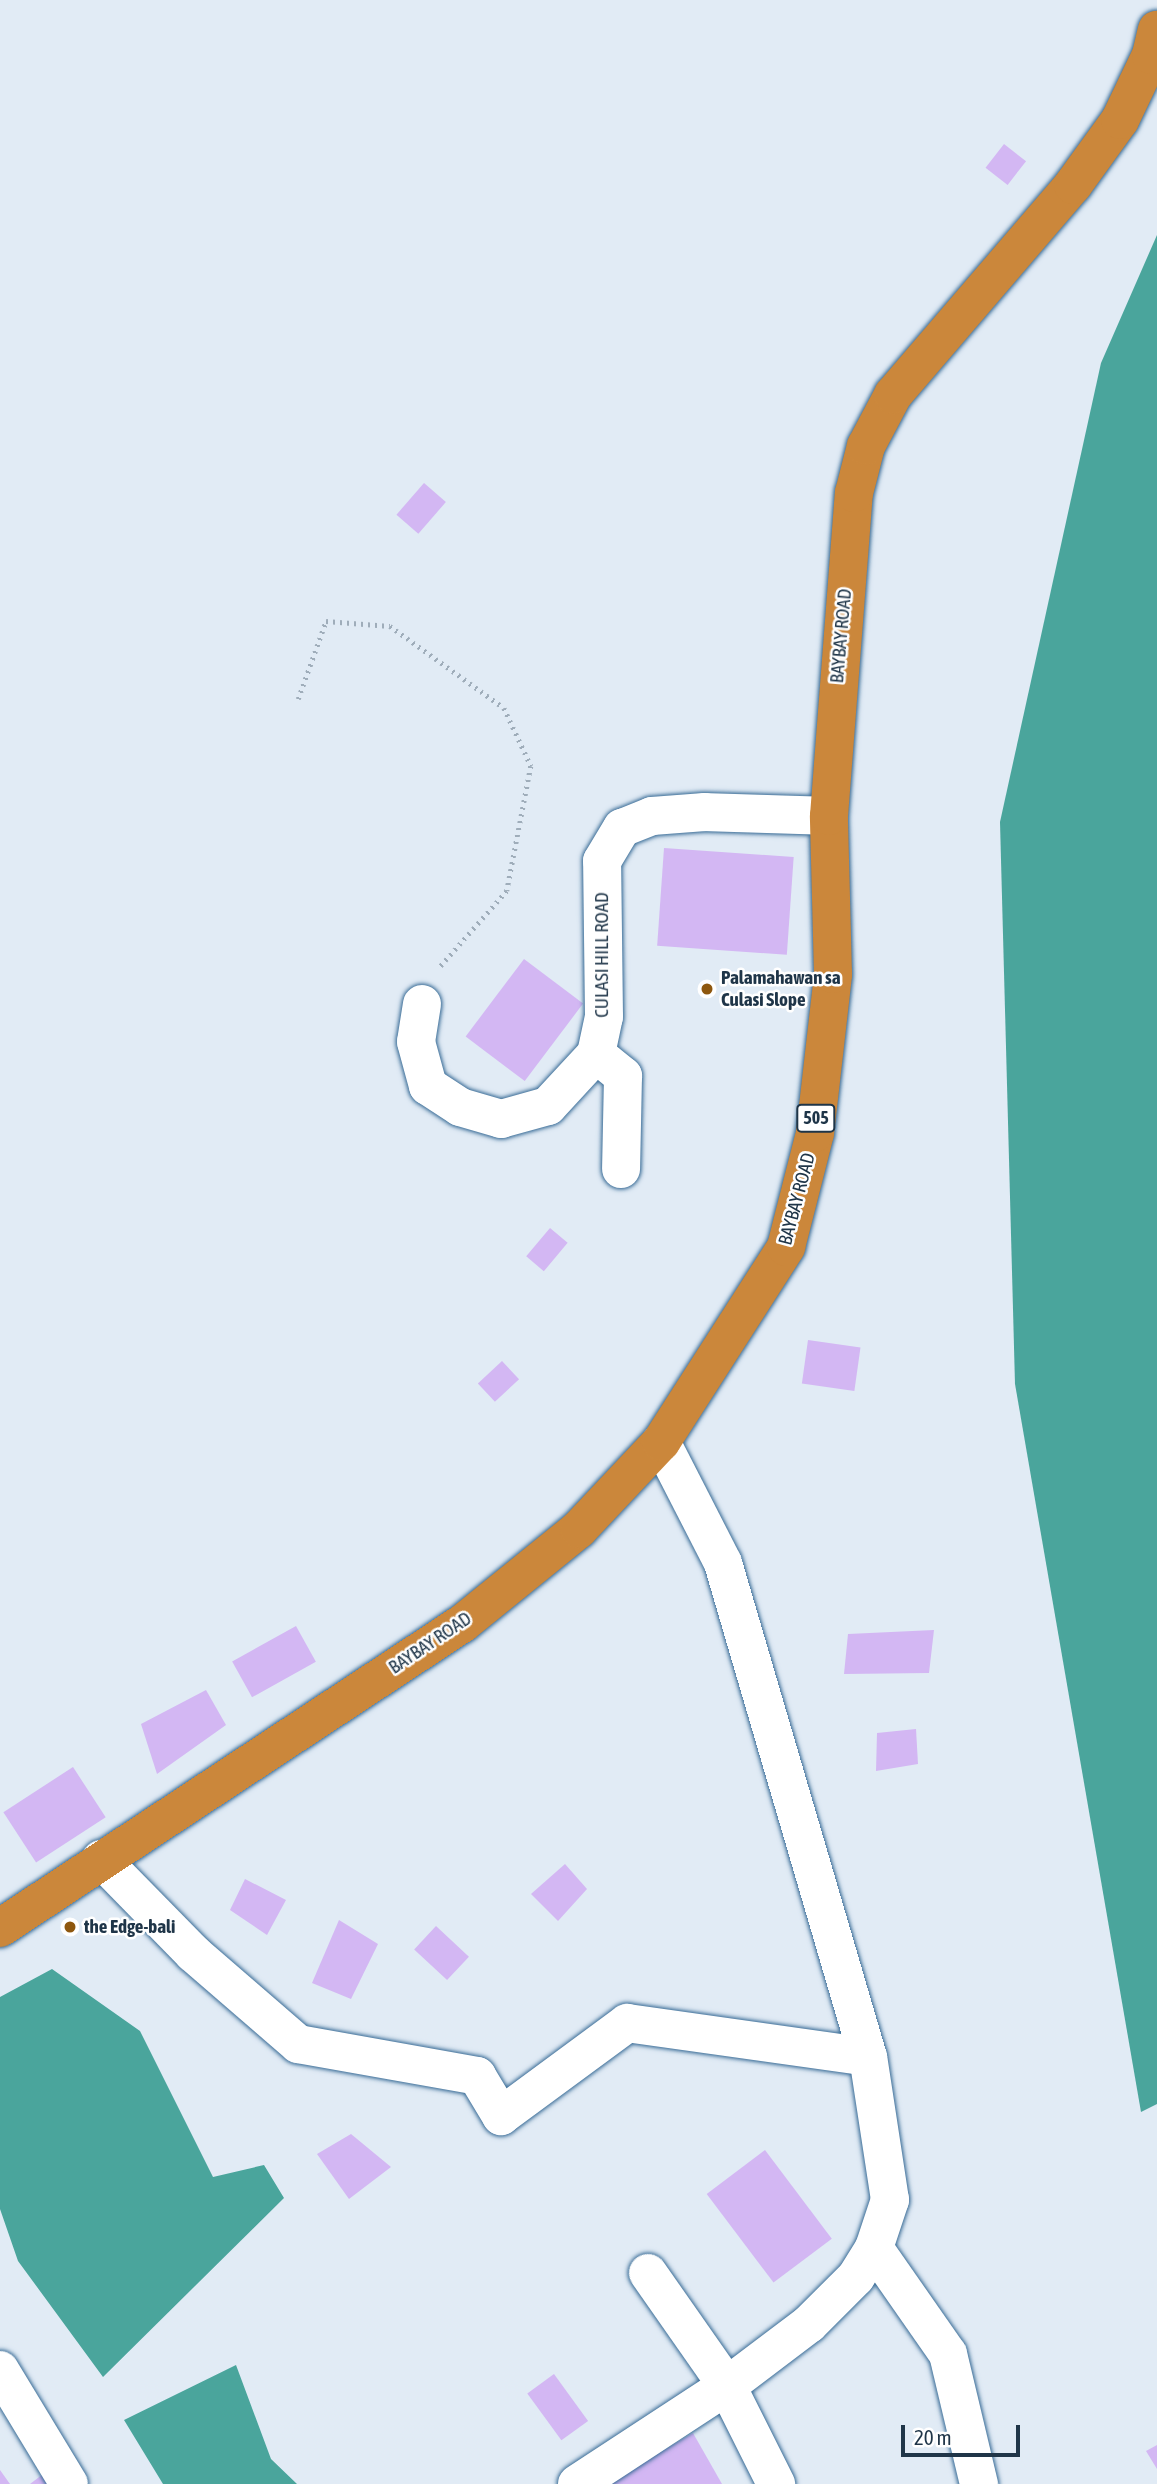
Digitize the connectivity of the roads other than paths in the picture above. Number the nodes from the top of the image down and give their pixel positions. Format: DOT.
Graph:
graph roads {
  1 [pos="1157,30"];
  2 [pos="829,816"];
  3 [pos="422,1004"];
  4 [pos="596,1054"];
  5 [pos="621,1169"];
  6 [pos="661,1442"];
  7 [pos="101,1859"];
  8 [pos="0,1928"];
  9 [pos="868,2057"];
  10 [pos="874,2248"];
  11 [pos="648,2273"];
  12 [pos="0,2370"];
  13 [pos="727,2386"];
  14 [pos="69,2484"];
  15 [pos="577,2484"];
  16 [pos="776,2484"];
  17 [pos="979,2484"];
  1 -- 2 [label="highway, BAYBAY ROAD / 505"];
  2 -- 4 [label="street, CULASI HILL ROAD"];
  2 -- 6 [label="highway, BAYBAY ROAD / 505"];
  3 -- 4 [label="street"];
  4 -- 5 [label="street"];
  6 -- 7 [label="highway, BAYBAY ROAD / 505"];
  6 -- 9 [label="street"];
  7 -- 8 [label="highway, BAYBAY ROAD / 505"];
  7 -- 9 [label="street"];
  9 -- 10 [label="street"];
  10 -- 13 [label="street"];
  10 -- 17 [label="street"];
  11 -- 13 [label="street"];
  12 -- 14 [label="street"];
  13 -- 15 [label="street"];
  13 -- 16 [label="street"];
}
